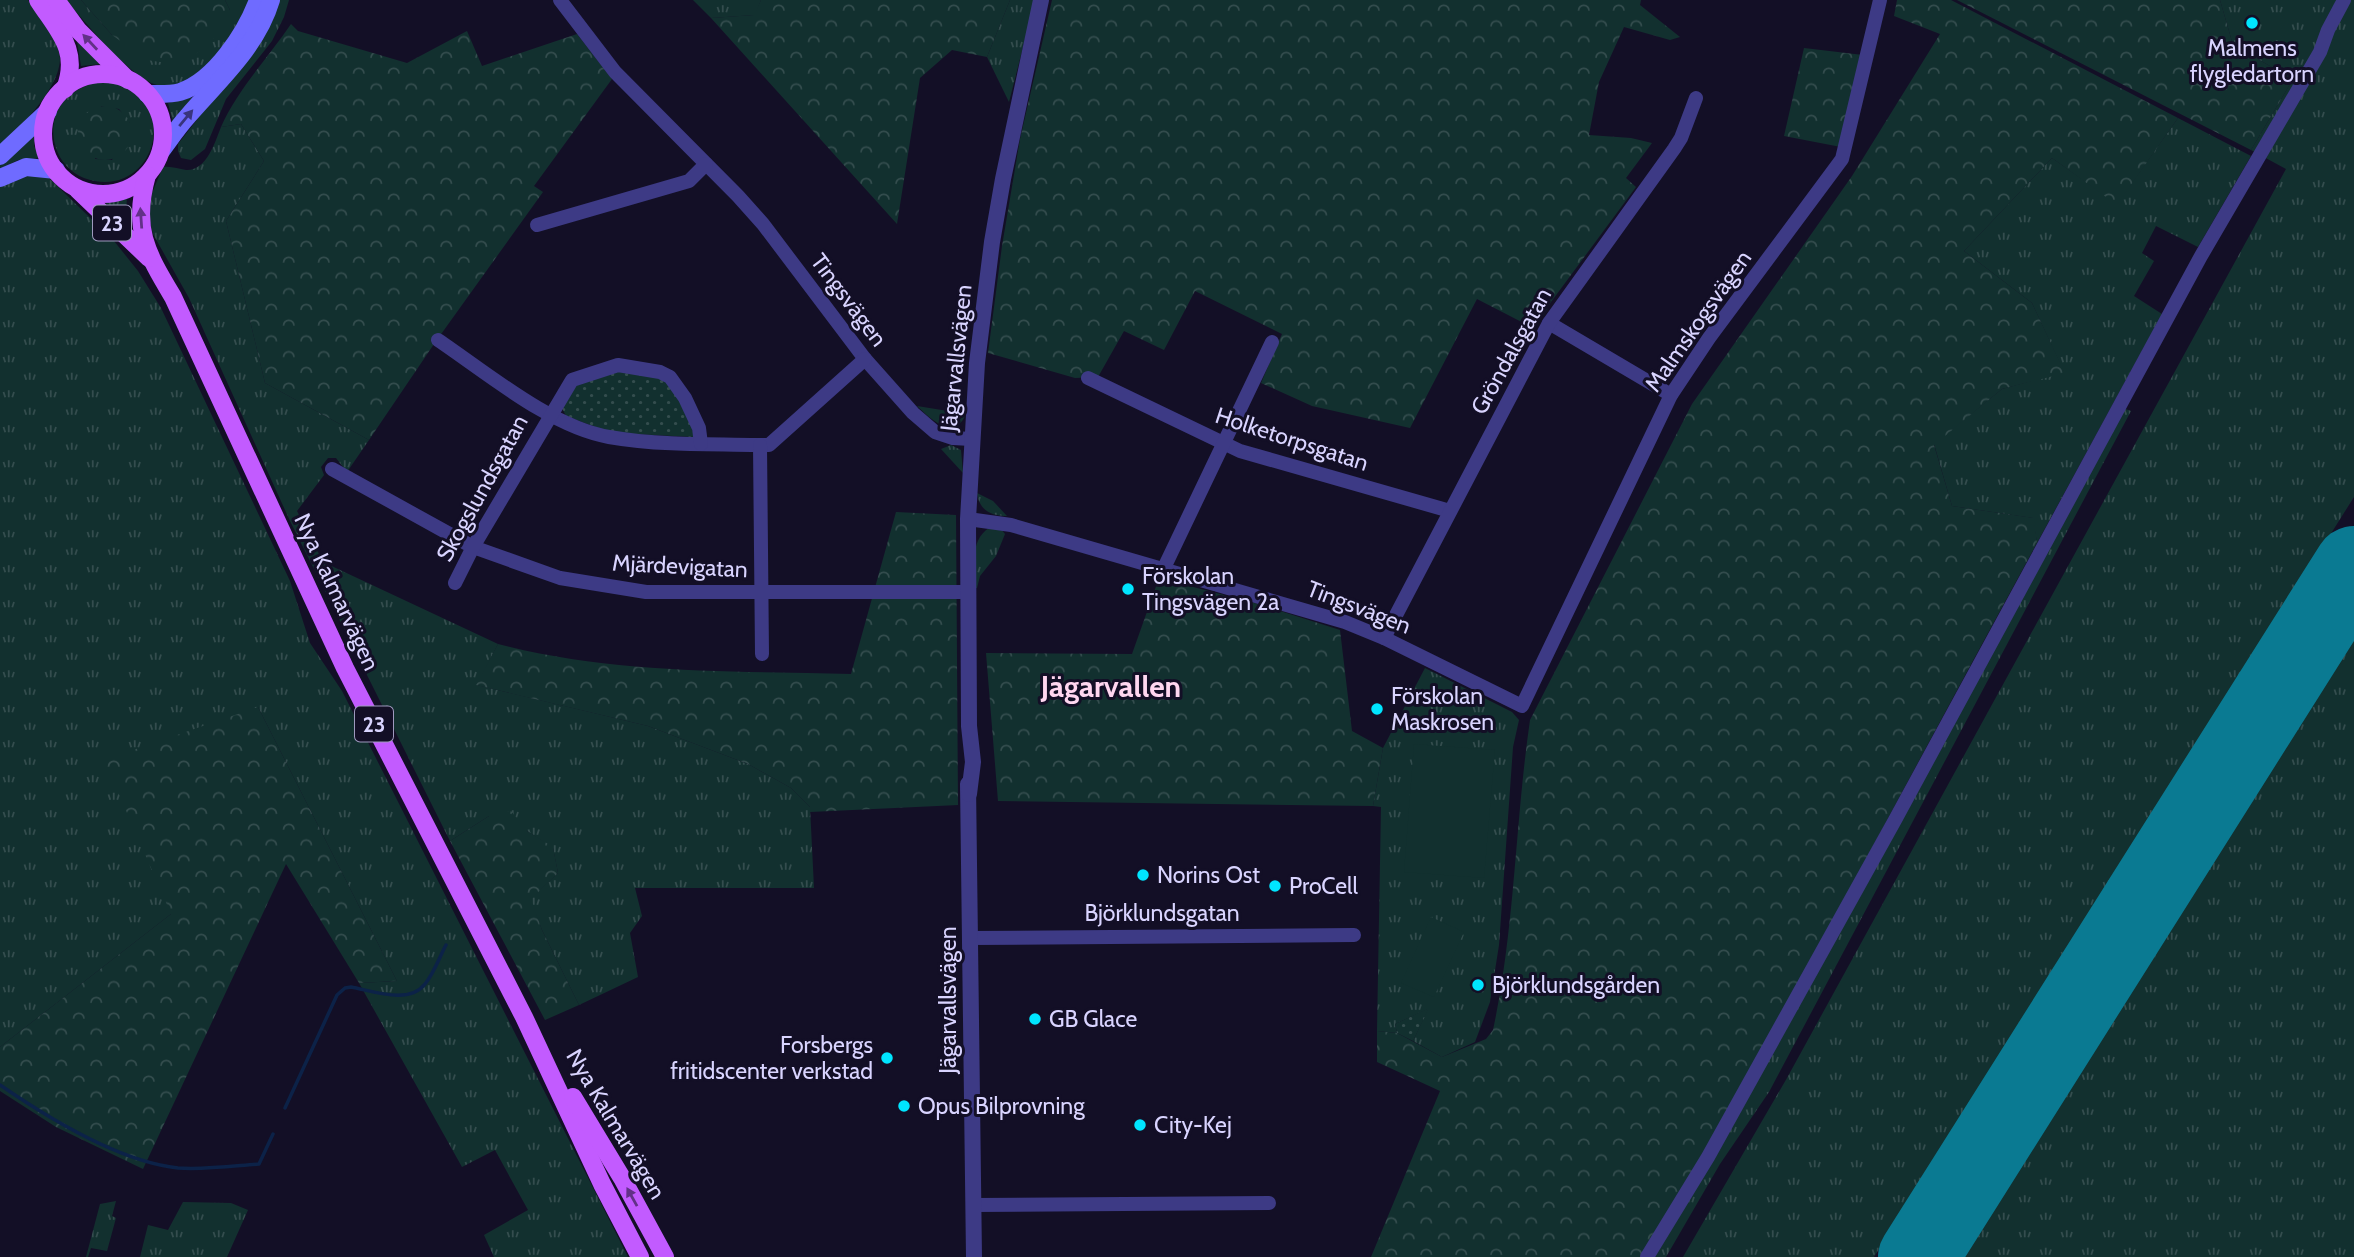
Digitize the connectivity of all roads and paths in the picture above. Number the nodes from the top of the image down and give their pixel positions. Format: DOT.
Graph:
graph roads {
  1 [pos="38,0"];
  2 [pos="56,0"];
  3 [pos="258,0"];
  4 [pos="271,0"];
  5 [pos="560,0"];
  6 [pos="1041,0"];
  7 [pos="1880,0"];
  8 [pos="2344,0"];
  9 [pos="128,79"];
  10 [pos="65,89"];
  11 [pos="147,93"];
  12 [pos="1696,98"];
  13 [pos="48,111"];
  14 [pos="160,151"];
  15 [pos="0,156"];
  16 [pos="706,164"];
  17 [pos="56,170"];
  18 [pos="147,175"];
  19 [pos="0,178"];
  20 [pos="72,185"];
  21 [pos="537,225"];
  22 [pos="151,260"];
  23 [pos="1549,323"];
  24 [pos="438,340"];
  25 [pos="1272,342"];
  26 [pos="865,359"];
  27 [pos="1088,378"];
  28 [pos="1671,395"];
  29 [pos="549,415"];
  30 [pos="971,439"];
  31 [pos="701,444"];
  32 [pos="760,445"];
  33 [pos="1223,445"];
  34 [pos="332,469"];
  35 [pos="1450,511"];
  36 [pos="968,519"];
  37 [pos="472,547"];
  38 [pos="1163,570"];
  39 [pos="455,583"];
  40 [pos="761,592"];
  41 [pos="968,592"];
  42 [pos="1384,638"];
  43 [pos="762,654"];
  44 [pos="1522,706"];
  45 [pos="1354,934"];
  46 [pos="971,937"];
  47 [pos="524,1017"];
  48 [pos="1269,1203"];
  49 [pos="973,1205"];
  50 [pos="640,1257"];
  51 [pos="665,1257"];
  52 [pos="974,1257"];
  53 [pos="1647,1257"];
  1 -- 10 [label="main road"];
  9 -- 2 [label="main road, 23, one-way"];
  3 -- 11 [label="main road"];
  14 -- 4 [label="main road, one-way"];
  5 -- 16 [label="street, Tingsvägen"];
  6 -- 30 [label="street, Jägarvallsvägen"];
  7 -- 28 [label="street, Malmskogsvägen"];
  8 -- 53 [label="street"];
  9 -- 10 [label="main road"];
  9 -- 11 [label="main road, 23"];
  10 -- 13 [label="main road"];
  11 -- 14 [label="main road, 23"];
  12 -- 23 [label="street, Gröndalsgatan"];
  13 -- 15 [label="main road"];
  13 -- 17 [label="main road, 23"];
  14 -- 18 [label="main road, 23"];
  16 -- 21 [label="street"];
  16 -- 26 [label="street, Tingsvägen"];
  17 -- 19 [label="main road"];
  17 -- 20 [label="main road, 23"];
  18 -- 20 [label="main road, 23"];
  22 -- 18 [label="main road, Nya Kalmarvägen / 23, one-way"];
  20 -- 22 [label="main road, Nya Kalmarvägen / 23"];
  22 -- 47 [label="main road, Nya Kalmarvägen / 23"];
  23 -- 28 [label="street"];
  23 -- 35 [label="street, Gröndalsgatan"];
  24 -- 29 [label="street"];
  25 -- 33 [label="street"];
  26 -- 30 [label="street, Tingsvägen"];
  26 -- 32 [label="street"];
  27 -- 33 [label="street, Holketorpsgatan"];
  28 -- 44 [label="street, Malmskogsvägen"];
  29 -- 31 [label="street"];
  29 -- 31 [label="street, Skogslundsgatan"];
  29 -- 37 [label="street, Skogslundsgatan"];
  30 -- 36 [label="street, Jägarvallsvägen"];
  31 -- 32 [label="street"];
  32 -- 40 [label="street"];
  33 -- 35 [label="street, Holketorpsgatan"];
  33 -- 38 [label="street"];
  34 -- 37 [label="street, Mjärdevigatan"];
  35 -- 42 [label="street, Gröndalsgatan"];
  36 -- 38 [label="street, Tingsvägen"];
  36 -- 41 [label="street, Jägarvallsvägen"];
  37 -- 39 [label="street, Skogslundsgatan"];
  37 -- 40 [label="street, Mjärdevigatan"];
  38 -- 42 [label="street, Tingsvägen"];
  40 -- 41 [label="street, Mjärdevigatan"];
  40 -- 43 [label="street"];
  41 -- 46 [label="street, Jägarvallsvägen"];
  42 -- 44 [label="street, Tingsvägen"];
  45 -- 46 [label="street, Björklundsgatan"];
  46 -- 49 [label="street, Jägarvallsvägen"];
  47 -- 50 [label="main road, Nya Kalmarvägen / 23"];
  51 -- 47 [label="main road, Nya Kalmarvägen / 23, one-way"];
  48 -- 49 [label="street"];
  49 -- 52 [label="street, Jägarvallsvägen"];
}
